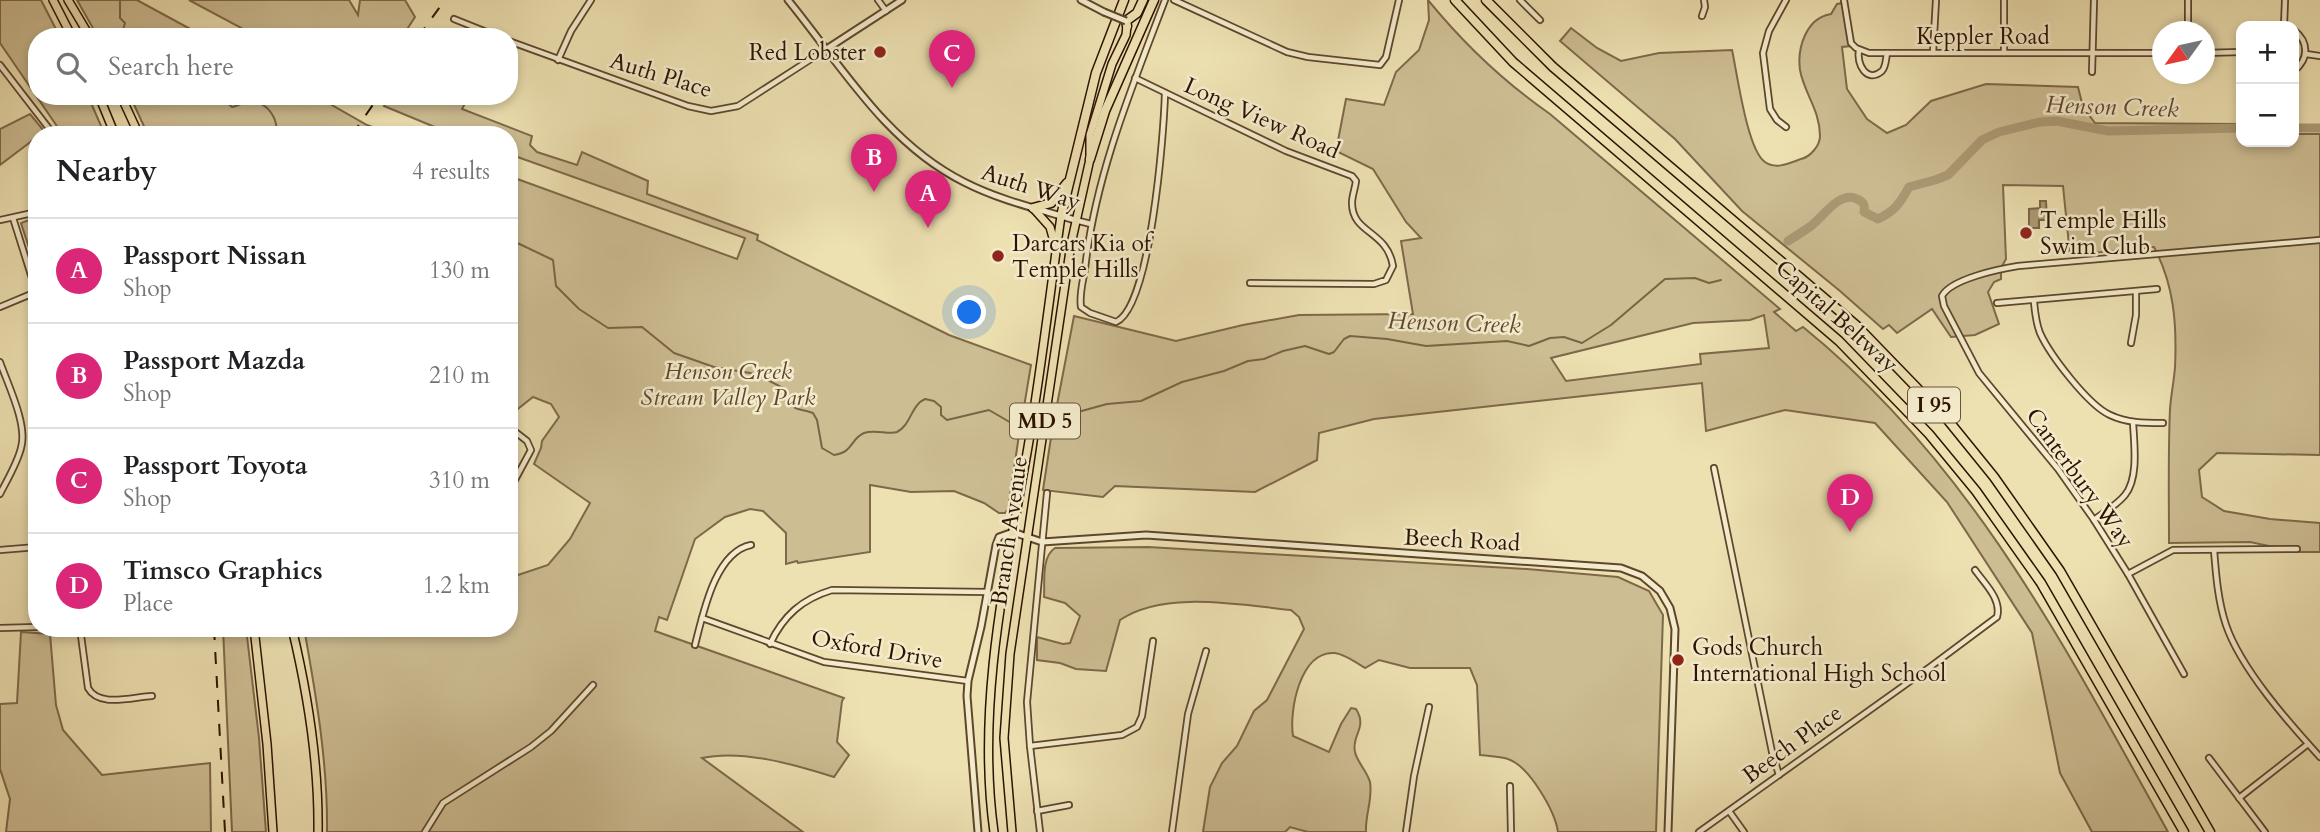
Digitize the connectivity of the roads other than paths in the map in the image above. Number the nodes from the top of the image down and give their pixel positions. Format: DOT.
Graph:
graph roads {
  1 [pos="53,0"];
  2 [pos="68,0"];
  3 [pos="591,0"];
  4 [pos="788,0"];
  5 [pos="878,0"];
  6 [pos="902,0"];
  7 [pos="1081,0"];
  8 [pos="1090,0"];
  9 [pos="1124,0"];
  10 [pos="1143,0"];
  11 [pos="1154,0"];
  12 [pos="1165,0"];
  13 [pos="1174,0"];
  14 [pos="1399,0"];
  15 [pos="1454,0"];
  16 [pos="1486,0"];
  17 [pos="1493,0"];
  18 [pos="1521,0"];
  19 [pos="1704,0"];
  20 [pos="1786,0"];
  21 [pos="1844,0"];
  22 [pos="1936,0"];
  23 [pos="2004,0"];
  24 [pos="2094,0"];
  25 [pos="2188,0"];
  26 [pos="2285,0"];
  27 [pos="1096,7"];
  28 [pos="886,10"];
  29 [pos="1702,16"];
  30 [pos="454,19"];
  31 [pos="1540,20"];
  32 [pos="2189,21"];
  33 [pos="2284,21"];
  34 [pos="1126,23"];
  35 [pos="67,28"];
  36 [pos="85,28"];
  37 [pos="476,28"];
  38 [pos="2299,36"];
  39 [pos="518,44"];
  40 [pos="825,50"];
  41 [pos="1859,50"];
  42 [pos="1933,52"];
  43 [pos="2215,52"];
  44 [pos="2236,52"];
  45 [pos="1887,53"];
  46 [pos="2004,53"];
  47 [pos="2152,53"];
  48 [pos="2092,54"];
  49 [pos="2306,54"];
  50 [pos="2320,56"];
  51 [pos="558,60"];
  52 [pos="0,65"];
  53 [pos="1553,67"];
  54 [pos="2299,67"];
  55 [pos="2092,72"];
  56 [pos="1135,78"];
  57 [pos="1165,93"];
  58 [pos="28,101"];
  59 [pos="31,105"];
  60 [pos="103,105"];
  61 [pos="125,105"];
  62 [pos="47,126"];
  63 [pos="111,126"];
  64 [pos="135,126"];
  65 [pos="1786,127"];
  66 [pos="1090,159"];
  67 [pos="1069,181"];
  68 [pos="1033,208"];
  69 [pos="28,214"];
  70 [pos="1062,216"];
  71 [pos="13,218"];
  72 [pos="0,220"];
  73 [pos="1075,220"];
  74 [pos="1091,224"];
  75 [pos="2320,240"];
  76 [pos="1056,254"];
  77 [pos="28,267"];
  78 [pos="1250,283"];
  79 [pos="2157,289"];
  80 [pos="2136,292"];
  81 [pos="28,296"];
  82 [pos="2034,302"];
  83 [pos="1997,303"];
  84 [pos="0,307"];
  85 [pos="2131,343"];
  86 [pos="0,362"];
  87 [pos="2133,422"];
  88 [pos="2163,423"];
  89 [pos="518,434"];
  90 [pos="1714,468"];
  91 [pos="518,474"];
  92 [pos="1047,493"];
  93 [pos="0,494"];
  94 [pos="2094,520"];
  95 [pos="1013,532"];
  96 [pos="1028,538"];
  97 [pos="1042,542"];
  98 [pos="751,545"];
  99 [pos="28,548"];
  100 [pos="2297,549"];
  101 [pos="0,550"];
  102 [pos="2214,550"];
  103 [pos="1975,570"];
  104 [pos="2128,574"];
  105 [pos="988,592"];
  106 [pos="702,618"];
  107 [pos="28,627"];
  108 [pos="0,628"];
  109 [pos="81,637"];
  110 [pos="255,637"];
  111 [pos="294,637"];
  112 [pos="1153,641"];
  113 [pos="770,644"];
  114 [pos="695,645"];
  115 [pos="1206,651"];
  116 [pos="2184,674"];
  117 [pos="968,681"];
  118 [pos="593,685"];
  119 [pos="152,696"];
  120 [pos="1429,707"];
  121 [pos="2308,744"];
  122 [pos="1030,746"];
  123 [pos="2320,757"];
  124 [pos="2209,758"];
  125 [pos="1779,775"];
  126 [pos="1510,786"];
  127 [pos="2239,798"];
  128 [pos="1069,805"];
  129 [pos="1729,810"];
  130 [pos="1037,811"];
  131 [pos="273,832"];
  132 [pos="318,832"];
  133 [pos="425,832"];
  134 [pos="978,832"];
  135 [pos="994,832"];
  136 [pos="1012,832"];
  137 [pos="1040,832"];
  138 [pos="1172,832"];
  139 [pos="1406,832"];
  140 [pos="1511,832"];
  141 [pos="1668,832"];
  142 [pos="1699,832"];
  143 [pos="1744,832"];
  144 [pos="2184,832"];
  145 [pos="2210,832"];
  146 [pos="2264,832"];
  1 -- 35 [label="highway"];
  2 -- 36 [label="highway"];
  3 -- 51 [label="street"];
  4 -- 40 [label="street, Auth Way"];
  5 -- 28 [label="street"];
  6 -- 28 [label="street, Auth Place"];
  7 -- 27 [label="street"];
  8 -- 27 [label="street"];
  9 -- 67 [label="highway, Branch Avenue / MD 5"];
  10 -- 34 [label="highway"];
  11 -- 66 [label="highway, Branch Avenue / MD 5"];
  12 -- 56 [label="street"];
  13 -- 14 [label="street"];
  15 -- 144 [label="highway, Capital Beltway / I 95"];
  16 -- 53 [label="highway, Capital Beltway / I 95"];
  17 -- 53 [label="highway"];
  18 -- 31 [label="street"];
  19 -- 29 [label="street"];
  20 -- 65 [label="street"];
  21 -- 41 [label="street"];
  22 -- 42 [label="street"];
  23 -- 46 [label="street"];
  24 -- 48 [label="street"];
  25 -- 32 [label="street"];
  26 -- 33 [label="street"];
  27 -- 34 [label="street, bridge"];
  28 -- 40 [label="street, Auth Place"];
  30 -- 37 [label="street"];
  34 -- 66 [label="highway"];
  38 -- 49 [label="street"];
  39 -- 51 [label="street, Auth Place"];
  40 -- 51 [label="street, Auth Place"];
  40 -- 68 [label="street, Auth Way"];
  41 -- 45 [label="street, Keppler Road"];
  41 -- 45 [label="street"];
  42 -- 45 [label="street, Keppler Road"];
  42 -- 46 [label="street, Keppler Road"];
  43 -- 44 [label="street"];
  46 -- 48 [label="street, Keppler Road"];
  47 -- 48 [label="street, Keppler Road"];
  48 -- 55 [label="street"];
  49 -- 50 [label="street"];
  49 -- 54 [label="street"];
  52 -- 58 [label="street"];
  53 -- 145 [label="highway, Capital Beltway / I 95"];
  56 -- 57 [label="street, Long View Road"];
  56 -- 74 [label="street"];
  57 -- 74 [label="street"];
  57 -- 78 [label="street, Long View Road"];
  59 -- 62 [label="street"];
  60 -- 63 [label="highway"];
  61 -- 64 [label="highway"];
  66 -- 73 [label="highway, Branch Avenue / MD 5"];
  67 -- 68 [label="highway"];
  67 -- 70 [label="highway, Branch Avenue / MD 5"];
  68 -- 70 [label="street, Auth Way"];
  68 -- 76 [label="highway"];
  69 -- 71 [label="street"];
  70 -- 73 [label="street, Auth Way"];
  70 -- 76 [label="highway, Branch Avenue / MD 5"];
  71 -- 72 [label="street"];
  71 -- 77 [label="street"];
  73 -- 74 [label="street, Auth Way"];
  73 -- 96 [label="highway, Branch Avenue / MD 5"];
  75 -- 94 [label="street, Canterbury Way"];
  76 -- 95 [label="highway, Branch Avenue / MD 5"];
  79 -- 80 [label="street"];
  80 -- 82 [label="street"];
  80 -- 85 [label="street"];
  81 -- 84 [label="street"];
  82 -- 83 [label="street"];
  82 -- 87 [label="street"];
  86 -- 93 [label="street"];
  87 -- 88 [label="street"];
  87 -- 94 [label="street"];
  89 -- 91 [label="street"];
  90 -- 125 [label="street"];
  92 -- 97 [label="street"];
  94 -- 104 [label="street, Canterbury Way"];
  95 -- 96 [label="street, Beech Road"];
  95 -- 105 [label="street"];
  95 -- 135 [label="highway, Branch Avenue / MD 5"];
  96 -- 97 [label="street, Beech Road"];
  96 -- 136 [label="highway, Branch Avenue / MD 5"];
  97 -- 122 [label="street"];
  97 -- 141 [label="street, Beech Road"];
  98 -- 106 [label="street"];
  99 -- 101 [label="street"];
  100 -- 102 [label="street"];
  102 -- 104 [label="street"];
  102 -- 121 [label="street"];
  103 -- 125 [label="street, Beech Place"];
  104 -- 116 [label="street, Canterbury Way"];
  105 -- 113 [label="street"];
  105 -- 117 [label="street"];
  106 -- 113 [label="street, Oxford Drive"];
  106 -- 114 [label="street"];
  107 -- 108 [label="street"];
  109 -- 119 [label="street"];
  110 -- 131 [label="highway"];
  111 -- 132 [label="highway"];
  112 -- 122 [label="street"];
  113 -- 117 [label="street, Oxford Drive"];
  115 -- 138 [label="street"];
  117 -- 134 [label="street"];
  118 -- 133 [label="street"];
  120 -- 139 [label="street"];
  121 -- 123 [label="street"];
  121 -- 127 [label="street"];
  122 -- 130 [label="street"];
  124 -- 127 [label="street"];
  125 -- 129 [label="street, Beech Place"];
  126 -- 140 [label="street"];
  127 -- 146 [label="street"];
  128 -- 130 [label="street"];
  129 -- 142 [label="street, Beech Place"];
  129 -- 143 [label="street"];
  130 -- 137 [label="street"];
}
